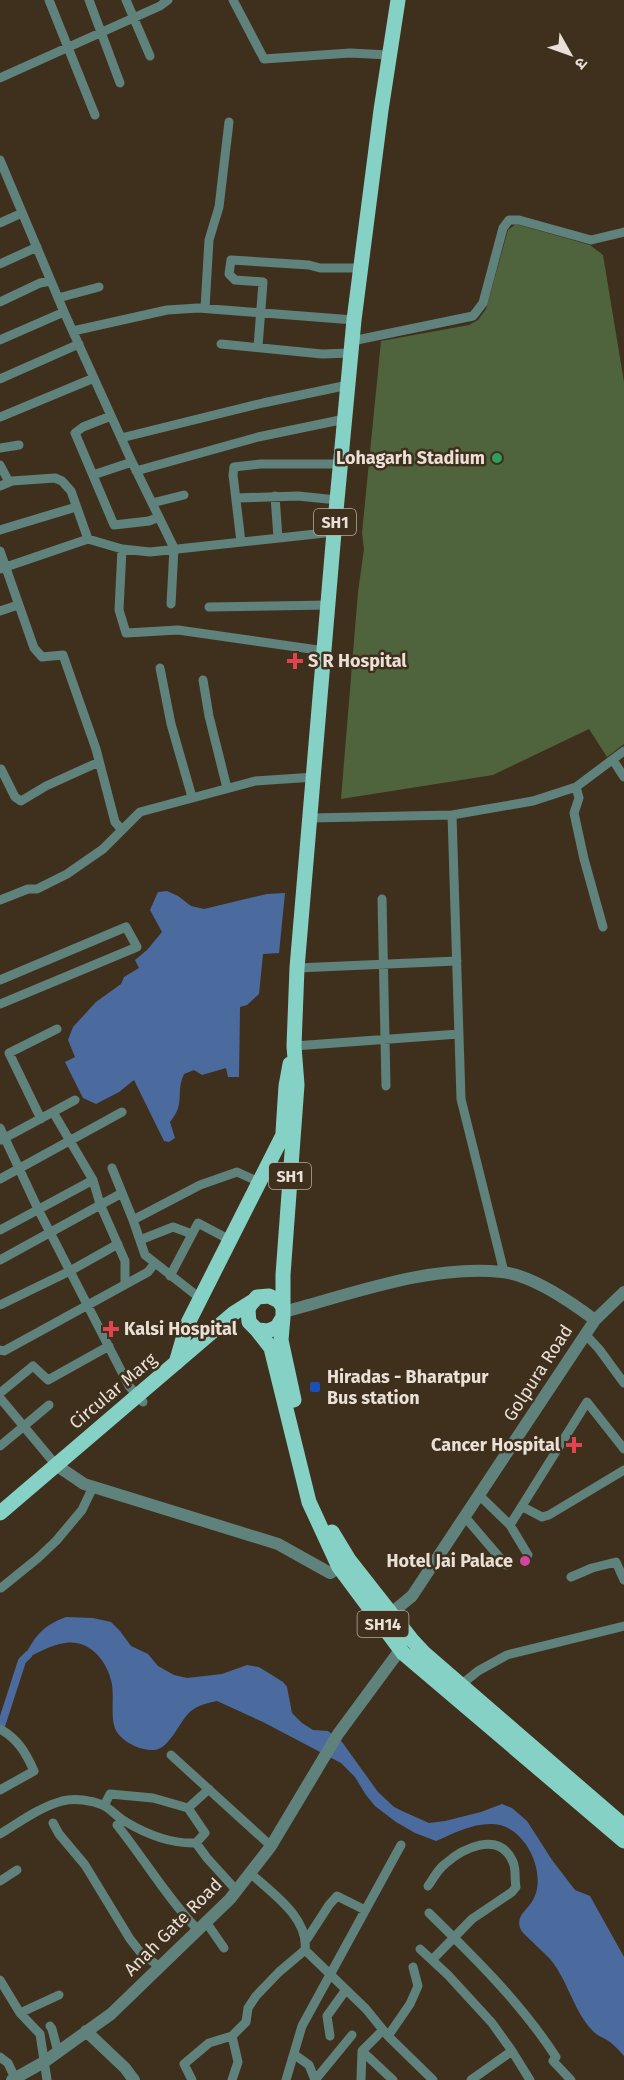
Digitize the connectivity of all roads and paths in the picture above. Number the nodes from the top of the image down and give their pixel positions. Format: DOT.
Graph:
graph roads {
  1 [pos="49,0"];
  2 [pos="89,0"];
  3 [pos="126,0"];
  4 [pos="168,0"];
  5 [pos="233,0"];
  6 [pos="398,0"];
  7 [pos="134,18"];
  8 [pos="101,33"];
  9 [pos="67,48"];
  10 [pos="389,55"];
  11 [pos="150,56"];
  12 [pos="0,78"];
  13 [pos="120,83"];
  14 [pos="95,115"];
  15 [pos="229,122"];
  16 [pos="0,160"];
  17 [pos="4,182"];
  18 [pos="22,213"];
  19 [pos="0,223"];
  20 [pos="624,232"];
  21 [pos="37,247"];
  22 [pos="0,264"];
  23 [pos="360,268"];
  24 [pos="51,281"];
  25 [pos="99,287"];
  26 [pos="58,298"];
  27 [pos="0,302"];
  28 [pos="205,308"];
  29 [pos="64,312"];
  30 [pos="262,313"];
  31 [pos="354,320"];
  32 [pos="73,331"];
  33 [pos="0,340"];
  34 [pos="79,344"];
  35 [pos="221,344"];
  36 [pos="258,347"];
  37 [pos="351,347"];
  38 [pos="94,378"];
  39 [pos="0,379"];
  40 [pos="348,385"];
  41 [pos="111,416"];
  42 [pos="0,417"];
  43 [pos="345,419"];
  44 [pos="122,438"];
  45 [pos="19,445"];
  46 [pos="0,448"];
  47 [pos="341,464"];
  48 [pos="0,465"];
  49 [pos="134,466"];
  50 [pos="93,475"];
  51 [pos="4,484"];
  52 [pos="184,495"];
  53 [pos="274,496"];
  54 [pos="237,498"];
  55 [pos="337,500"];
  56 [pos="152,503"];
  57 [pos="76,507"];
  58 [pos="159,517"];
  59 [pos="0,530"];
  60 [pos="334,532"];
  61 [pos="278,538"];
  62 [pos="88,539"];
  63 [pos="241,542"];
  64 [pos="174,548"];
  65 [pos="122,549"];
  66 [pos="0,551"];
  67 [pos="3,568"];
  68 [pos="171,604"];
  69 [pos="18,605"];
  70 [pos="328,605"];
  71 [pos="209,607"];
  72 [pos="0,611"];
  73 [pos="325,651"];
  74 [pos="160,668"];
  75 [pos="203,680"];
  76 [pos="624,751"];
  77 [pos="613,760"];
  78 [pos="99,762"];
  79 [pos="1,769"];
  80 [pos="315,777"];
  81 [pos="624,777"];
  82 [pos="576,787"];
  83 [pos="226,788"];
  84 [pos="192,796"];
  85 [pos="452,815"];
  86 [pos="311,818"];
  87 [pos="122,830"];
  88 [pos="381,899"];
  89 [pos="0,900"];
  90 [pos="603,927"];
  91 [pos="457,961"];
  92 [pos="383,964"];
  93 [pos="297,968"];
  94 [pos="0,980"];
  95 [pos="0,1004"];
  96 [pos="57,1029"];
  97 [pos="459,1034"];
  98 [pos="385,1039"];
  99 [pos="294,1046"];
  100 [pos="387,1086"];
  101 [pos="75,1100"];
  102 [pos="53,1112"];
  103 [pos="122,1112"];
  104 [pos="41,1119"];
  105 [pos="0,1128"];
  106 [pos="283,1135"];
  107 [pos="2,1139"];
  108 [pos="70,1141"];
  109 [pos="111,1168"];
  110 [pos="18,1169"];
  111 [pos="0,1179"];
  112 [pos="93,1180"];
  113 [pos="259,1182"];
  114 [pos="122,1193"];
  115 [pos="100,1204"];
  116 [pos="38,1209"];
  117 [pos="133,1220"];
  118 [pos="0,1230"];
  119 [pos="50,1232"];
  120 [pos="192,1234"];
  121 [pos="140,1240"];
  122 [pos="230,1240"];
  123 [pos="118,1244"];
  124 [pos="145,1255"];
  125 [pos="0,1260"];
  126 [pos="125,1261"];
  127 [pos="155,1263"];
  128 [pos="70,1271"];
  129 [pos="504,1272"];
  130 [pos="170,1276"];
  131 [pos="125,1283"];
  132 [pos="624,1292"];
  133 [pos="201,1299"];
  134 [pos="255,1299"];
  135 [pos="0,1305"];
  136 [pos="88,1306"];
  137 [pos="283,1312"];
  138 [pos="595,1320"];
  139 [pos="255,1328"];
  140 [pos="585,1334"];
  141 [pos="109,1346"];
  142 [pos="0,1350"];
  143 [pos="176,1363"];
  144 [pos="624,1383"];
  145 [pos="0,1396"];
  146 [pos="140,1399"];
  147 [pos="49,1405"];
  148 [pos="24,1426"];
  149 [pos="0,1446"];
  150 [pos="624,1449"];
  151 [pos="60,1467"];
  152 [pos="624,1472"];
  153 [pos="93,1487"];
  154 [pos="479,1495"];
  155 [pos="523,1507"];
  156 [pos="1,1510"];
  157 [pos="465,1517"];
  158 [pos="510,1525"];
  159 [pos="0,1526"];
  160 [pos="528,1555"];
  161 [pos="344,1564"];
  162 [pos="506,1565"];
  163 [pos="572,1576"];
  164 [pos="624,1580"];
  165 [pos="1,1588"];
  166 [pos="386,1618"];
  167 [pos="624,1626"];
  168 [pos="406,1648"];
  169 [pos="456,1689"];
  170 [pos="0,1729"];
  171 [pos="171,1755"];
  172 [pos="208,1789"];
  173 [pos="0,1790"];
  174 [pos="104,1806"];
  175 [pos="188,1808"];
  176 [pos="123,1821"];
  177 [pos="53,1823"];
  178 [pos="619,1823"];
  179 [pos="0,1834"];
  180 [pos="624,1841"];
  181 [pos="196,1843"];
  182 [pos="402,1845"];
  183 [pos="271,1846"];
  184 [pos="17,1870"];
  185 [pos="250,1873"];
  186 [pos="0,1881"];
  187 [pos="428,1886"];
  188 [pos="237,1891"];
  189 [pos="365,1910"];
  190 [pos="429,1913"];
  191 [pos="202,1926"];
  192 [pos="453,1937"];
  193 [pos="306,1939"];
  194 [pos="224,1948"];
  195 [pos="420,1949"];
  196 [pos="305,1950"];
  197 [pos="432,1960"];
  198 [pos="160,1966"];
  199 [pos="413,1967"];
  200 [pos="330,1977"];
  201 [pos="0,1980"];
  202 [pos="345,1990"];
  203 [pos="59,1995"];
  204 [pos="20,2013"];
  205 [pos="50,2026"];
  206 [pos="86,2031"];
  207 [pos="385,2033"];
  208 [pos="352,2035"];
  209 [pos="232,2036"];
  210 [pos="330,2036"];
  211 [pos="362,2051"];
  212 [pos="512,2051"];
  213 [pos="58,2052"];
  214 [pos="295,2055"];
  215 [pos="0,2057"];
  216 [pos="44,2062"];
  217 [pos="14,2079"];
  218 [pos="47,2080"];
  219 [pos="135,2080"];
  220 [pos="192,2080"];
  221 [pos="232,2080"];
  222 [pos="286,2080"];
  223 [pos="315,2080"];
  224 [pos="361,2080"];
  225 [pos="393,2080"];
  226 [pos="433,2080"];
  227 [pos="471,2080"];
  228 [pos="530,2080"];
  229 [pos="571,2080"];
  1 -- 9 [label="street"];
  2 -- 8 [label="street"];
  3 -- 7 [label="street"];
  4 -- 7 [label="street"];
  5 -- 10 [label="street"];
  6 -- 10 [label="main road, SH1"];
  7 -- 8 [label="street"];
  7 -- 11 [label="street"];
  8 -- 9 [label="street"];
  8 -- 13 [label="street"];
  9 -- 12 [label="street"];
  9 -- 14 [label="street"];
  10 -- 23 [label="main road, SH1"];
  15 -- 28 [label="street"];
  16 -- 17 [label="street"];
  17 -- 18 [label="street"];
  18 -- 19 [label="street"];
  18 -- 21 [label="street"];
  20 -- 37 [label="street"];
  21 -- 22 [label="street"];
  21 -- 24 [label="street"];
  23 -- 30 [label="street"];
  23 -- 31 [label="main road, SH1"];
  24 -- 26 [label="street"];
  24 -- 27 [label="street"];
  25 -- 26 [label="street"];
  26 -- 29 [label="street"];
  28 -- 30 [label="street"];
  28 -- 32 [label="street"];
  29 -- 32 [label="street"];
  29 -- 33 [label="street"];
  30 -- 31 [label="street"];
  30 -- 36 [label="street"];
  31 -- 37 [label="main road, SH1"];
  32 -- 34 [label="street"];
  34 -- 38 [label="street"];
  34 -- 39 [label="street"];
  35 -- 36 [label="street"];
  36 -- 37 [label="street"];
  37 -- 40 [label="main road, SH1"];
  38 -- 41 [label="street"];
  38 -- 42 [label="street"];
  40 -- 43 [label="main road, SH1"];
  40 -- 44 [label="street"];
  41 -- 44 [label="street"];
  41 -- 50 [label="street"];
  43 -- 47 [label="main road, SH1"];
  43 -- 49 [label="street"];
  44 -- 49 [label="street"];
  45 -- 46 [label="street"];
  47 -- 54 [label="street"];
  47 -- 55 [label="main road, SH1"];
  48 -- 51 [label="street"];
  49 -- 50 [label="street"];
  49 -- 56 [label="street"];
  50 -- 58 [label="street"];
  51 -- 57 [label="street"];
  52 -- 56 [label="street"];
  53 -- 54 [label="street"];
  53 -- 55 [label="street"];
  53 -- 61 [label="street"];
  54 -- 63 [label="street"];
  55 -- 60 [label="main road, SH1"];
  56 -- 58 [label="street"];
  57 -- 59 [label="street"];
  57 -- 62 [label="street"];
  58 -- 64 [label="street"];
  60 -- 61 [label="street"];
  60 -- 70 [label="main road, SH1"];
  61 -- 63 [label="street"];
  62 -- 65 [label="street"];
  62 -- 67 [label="street"];
  63 -- 64 [label="street"];
  64 -- 65 [label="street"];
  64 -- 68 [label="street"];
  65 -- 73 [label="street"];
  66 -- 67 [label="street"];
  67 -- 69 [label="street"];
  69 -- 72 [label="street"];
  69 -- 78 [label="street"];
  70 -- 71 [label="street"];
  70 -- 73 [label="main road, SH1"];
  73 -- 80 [label="main road, SH1"];
  74 -- 84 [label="street"];
  75 -- 83 [label="street"];
  76 -- 77 [label="street"];
  77 -- 81 [label="street"];
  77 -- 82 [label="street"];
  78 -- 79 [label="street"];
  78 -- 87 [label="street"];
  80 -- 83 [label="street"];
  80 -- 86 [label="main road, SH1"];
  82 -- 85 [label="street"];
  82 -- 90 [label="street"];
  83 -- 84 [label="street"];
  84 -- 87 [label="street"];
  85 -- 86 [label="street"];
  85 -- 91 [label="street"];
  86 -- 93 [label="main road, SH1"];
  87 -- 89 [label="street"];
  88 -- 92 [label="street"];
  91 -- 92 [label="street"];
  91 -- 97 [label="street"];
  92 -- 93 [label="street"];
  92 -- 98 [label="street"];
  93 -- 99 [label="main road, SH1"];
  94 -- 95 [label="street"];
  96 -- 104 [label="street"];
  97 -- 98 [label="street"];
  97 -- 129 [label="street"];
  98 -- 99 [label="street"];
  98 -- 100 [label="street"];
  99 -- 106 [label="main road, SH1"];
  99 -- 137 [label="main road, SH1"];
  101 -- 102 [label="street"];
  102 -- 104 [label="street"];
  102 -- 108 [label="street"];
  103 -- 108 [label="street"];
  104 -- 107 [label="street"];
  105 -- 107 [label="street"];
  106 -- 113 [label="main road"];
  106 -- 134 [label="main road, SH1"];
  107 -- 110 [label="street"];
  108 -- 110 [label="street"];
  108 -- 112 [label="street"];
  109 -- 114 [label="street"];
  110 -- 111 [label="street"];
  110 -- 116 [label="street"];
  112 -- 115 [label="street"];
  112 -- 116 [label="street"];
  113 -- 117 [label="street"];
  113 -- 122 [label="main road"];
  114 -- 115 [label="street"];
  114 -- 117 [label="street"];
  115 -- 119 [label="street"];
  115 -- 123 [label="street"];
  116 -- 118 [label="street"];
  116 -- 119 [label="street"];
  117 -- 121 [label="street"];
  119 -- 125 [label="street"];
  119 -- 128 [label="street"];
  120 -- 121 [label="street"];
  120 -- 122 [label="street"];
  120 -- 130 [label="street"];
  121 -- 124 [label="street"];
  122 -- 133 [label="main road"];
  123 -- 126 [label="street"];
  123 -- 128 [label="street"];
  124 -- 126 [label="street"];
  124 -- 127 [label="street"];
  126 -- 131 [label="street"];
  127 -- 130 [label="street"];
  127 -- 131 [label="street"];
  128 -- 135 [label="street"];
  128 -- 136 [label="street"];
  129 -- 137 [label="street"];
  129 -- 138 [label="street"];
  130 -- 133 [label="street"];
  131 -- 136 [label="street"];
  132 -- 138 [label="street, Golpura Road"];
  133 -- 143 [label="main road"];
  134 -- 137 [label="main road"];
  134 -- 139 [label="main road"];
  134 -- 143 [label="main road, Circular Marg"];
  136 -- 141 [label="street"];
  136 -- 142 [label="street"];
  137 -- 139 [label="main road"];
  137 -- 161 [label="main road, SH14"];
  138 -- 140 [label="street, Golpura Road"];
  139 -- 146 [label="main road, Circular Marg"];
  139 -- 161 [label="main road, SH14"];
  140 -- 144 [label="street"];
  140 -- 154 [label="street, Golpura Road"];
  141 -- 145 [label="street"];
  141 -- 146 [label="street"];
  143 -- 146 [label="main road, Circular Marg"];
  145 -- 148 [label="street"];
  146 -- 151 [label="main road, Circular Marg"];
  147 -- 148 [label="street"];
  148 -- 149 [label="street"];
  148 -- 151 [label="street"];
  150 -- 155 [label="street"];
  151 -- 153 [label="street"];
  151 -- 156 [label="main road, Circular Marg"];
  151 -- 159 [label="main road, Circular Marg"];
  152 -- 155 [label="street"];
  153 -- 161 [label="street"];
  153 -- 165 [label="street"];
  154 -- 157 [label="street, Golpura Road"];
  154 -- 158 [label="street"];
  155 -- 158 [label="street"];
  157 -- 162 [label="street"];
  157 -- 166 [label="street, Golpura Road"];
  158 -- 160 [label="street"];
  161 -- 166 [label="main road, SH14"];
  163 -- 164 [label="street"];
  166 -- 168 [label="main road, SH14"];
  167 -- 169 [label="street"];
  168 -- 169 [label="main road, SH14"];
  168 -- 183 [label="street, Anah Gate Road"];
  169 -- 178 [label="main road, SH14"];
  170 -- 173 [label="street"];
  171 -- 172 [label="street"];
  172 -- 175 [label="street"];
  172 -- 183 [label="street"];
  174 -- 175 [label="street"];
  174 -- 176 [label="street"];
  174 -- 179 [label="street"];
  175 -- 181 [label="street"];
  176 -- 181 [label="street"];
  176 -- 191 [label="street"];
  177 -- 198 [label="street"];
  178 -- 180 [label="main road, SH14"];
  181 -- 188 [label="street"];
  182 -- 189 [label="street"];
  183 -- 185 [label="street, Anah Gate Road"];
  184 -- 186 [label="street"];
  185 -- 188 [label="street, Anah Gate Road"];
  185 -- 193 [label="street"];
  187 -- 192 [label="street"];
  188 -- 191 [label="street, Anah Gate Road"];
  189 -- 193 [label="street"];
  189 -- 200 [label="street"];
  190 -- 192 [label="street"];
  191 -- 194 [label="street"];
  191 -- 198 [label="street, Anah Gate Road"];
  192 -- 197 [label="street"];
  192 -- 229 [label="street"];
  193 -- 196 [label="street"];
  195 -- 197 [label="street"];
  196 -- 200 [label="street"];
  196 -- 209 [label="street"];
  197 -- 212 [label="street"];
  198 -- 206 [label="street, Anah Gate Road"];
  199 -- 207 [label="street"];
  200 -- 202 [label="street"];
  200 -- 214 [label="street"];
  201 -- 204 [label="street"];
  202 -- 207 [label="street"];
  202 -- 210 [label="street"];
  203 -- 204 [label="street"];
  204 -- 216 [label="street"];
  205 -- 213 [label="street"];
  206 -- 213 [label="street, Anah Gate Road"];
  206 -- 219 [label="street"];
  207 -- 211 [label="street"];
  207 -- 226 [label="street"];
  208 -- 223 [label="street"];
  209 -- 220 [label="street"];
  209 -- 221 [label="street"];
  211 -- 224 [label="street"];
  211 -- 225 [label="street"];
  212 -- 227 [label="street"];
  212 -- 228 [label="street"];
  213 -- 216 [label="street, Anah Gate Road"];
  214 -- 222 [label="street"];
  214 -- 223 [label="street"];
  215 -- 217 [label="street"];
  216 -- 217 [label="street, Anah Gate Road"];
  216 -- 218 [label="street"];
}
